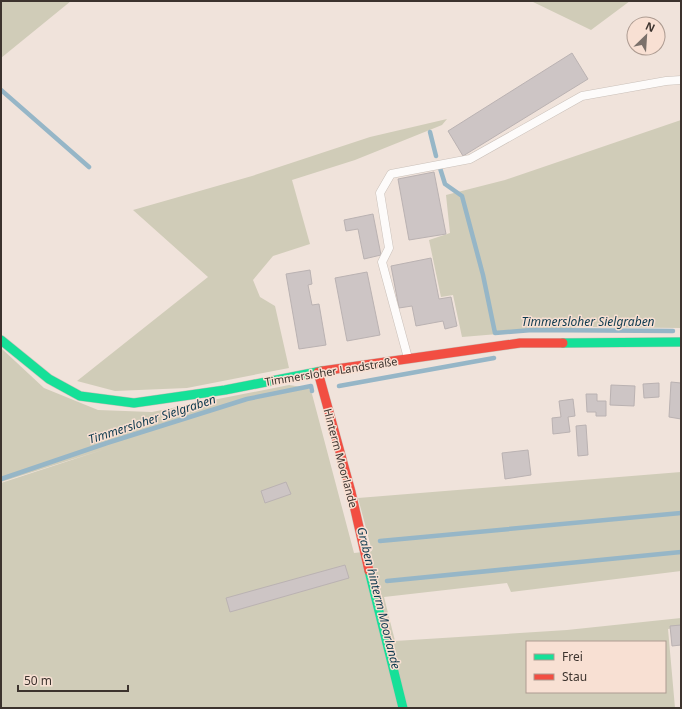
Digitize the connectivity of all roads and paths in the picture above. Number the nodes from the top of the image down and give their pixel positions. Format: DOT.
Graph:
graph roads {
  1 [pos="681,80"];
  2 [pos="1,340"];
  3 [pos="681,342"];
  4 [pos="408,359"];
  5 [pos="318,372"];
  6 [pos="404,708"];
  1 -- 4 [label="lane"];
  2 -- 5 [label="street, Timmersloher Landstraße"];
  3 -- 4 [label="street, Timmersloher Landstraße"];
  4 -- 5 [label="street, Timmersloher Landstraße"];
  5 -- 6 [label="street, Hinterm Moorlande"];
}
